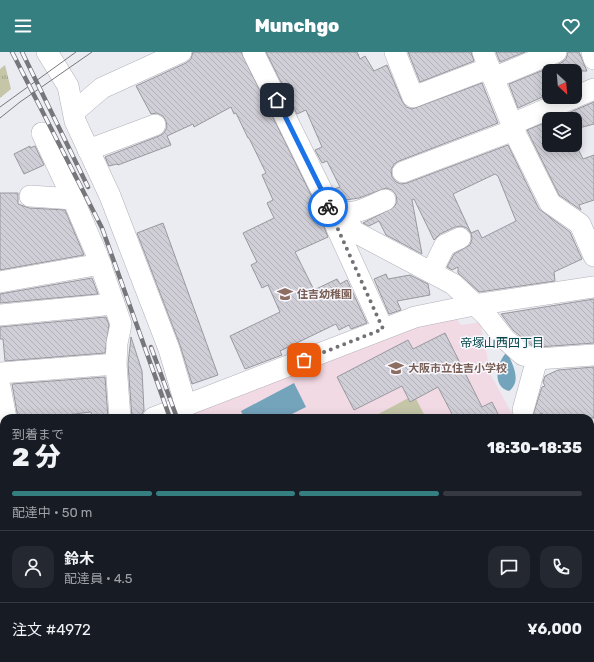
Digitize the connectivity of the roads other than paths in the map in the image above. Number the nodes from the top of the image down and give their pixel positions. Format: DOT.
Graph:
graph roads {
  1 [pos="47,52"];
  2 [pos="181,52"];
  3 [pos="253,52"];
  4 [pos="395,52"];
  5 [pos="556,52"];
  6 [pos="592,52"];
  7 [pos="594,59"];
  8 [pos="488,66"];
  9 [pos="594,88"];
  10 [pos="582,94"];
  11 [pos="561,104"];
  12 [pos="74,112"];
  13 [pos="155,124"];
  14 [pos="513,127"];
  15 [pos="42,132"];
  16 [pos="88,150"];
  17 [pos="403,172"];
  18 [pos="30,196"];
  19 [pos="73,199"];
  20 [pos="385,200"];
  21 [pos="332,205"];
  22 [pos="594,212"];
  23 [pos="574,218"];
  24 [pos="460,238"];
  25 [pos="594,256"];
  26 [pos="101,264"];
  27 [pos="432,271"];
  28 [pos="0,282"];
  29 [pos="594,287"];
  30 [pos="114,304"];
  31 [pos="474,305"];
  32 [pos="0,315"];
  33 [pos="383,329"];
  34 [pos="594,355"];
  35 [pos="537,359"];
  36 [pos="116,364"];
  37 [pos="0,373"];
  38 [pos="0,387"];
  39 [pos="186,406"];
  40 [pos="523,410"];
  41 [pos="5,414"];
  42 [pos="120,414"];
  43 [pos="164,414"];
  1 -- 12 [label="street"];
  2 -- 12 [label="street"];
  3 -- 21 [label="street"];
  4 -- 8 [label="street"];
  5 -- 8 [label="street"];
  6 -- 7 [label="street"];
  8 -- 14 [label="street"];
  9 -- 10 [label="street"];
  11 -- 14 [label="street"];
  12 -- 16 [label="street"];
  13 -- 16 [label="street"];
  14 -- 17 [label="street"];
  14 -- 23 [label="street"];
  15 -- 19 [label="street"];
  16 -- 39 [label="street"];
  18 -- 19 [label="street"];
  19 -- 26 [label="street"];
  20 -- 21 [label="street"];
  21 -- 27 [label="street"];
  21 -- 33 [label="street"];
  22 -- 23 [label="street"];
  23 -- 25 [label="street"];
  24 -- 27 [label="street"];
  26 -- 28 [label="street"];
  26 -- 30 [label="street"];
  27 -- 31 [label="street"];
  29 -- 31 [label="street"];
  30 -- 32 [label="street"];
  30 -- 36 [label="street"];
  31 -- 33 [label="street"];
  31 -- 35 [label="street"];
  33 -- 39 [label="street"];
  34 -- 35 [label="street"];
  35 -- 40 [label="street"];
  36 -- 37 [label="street"];
  36 -- 42 [label="street"];
  38 -- 41 [label="street"];
  39 -- 43 [label="street"];
}
